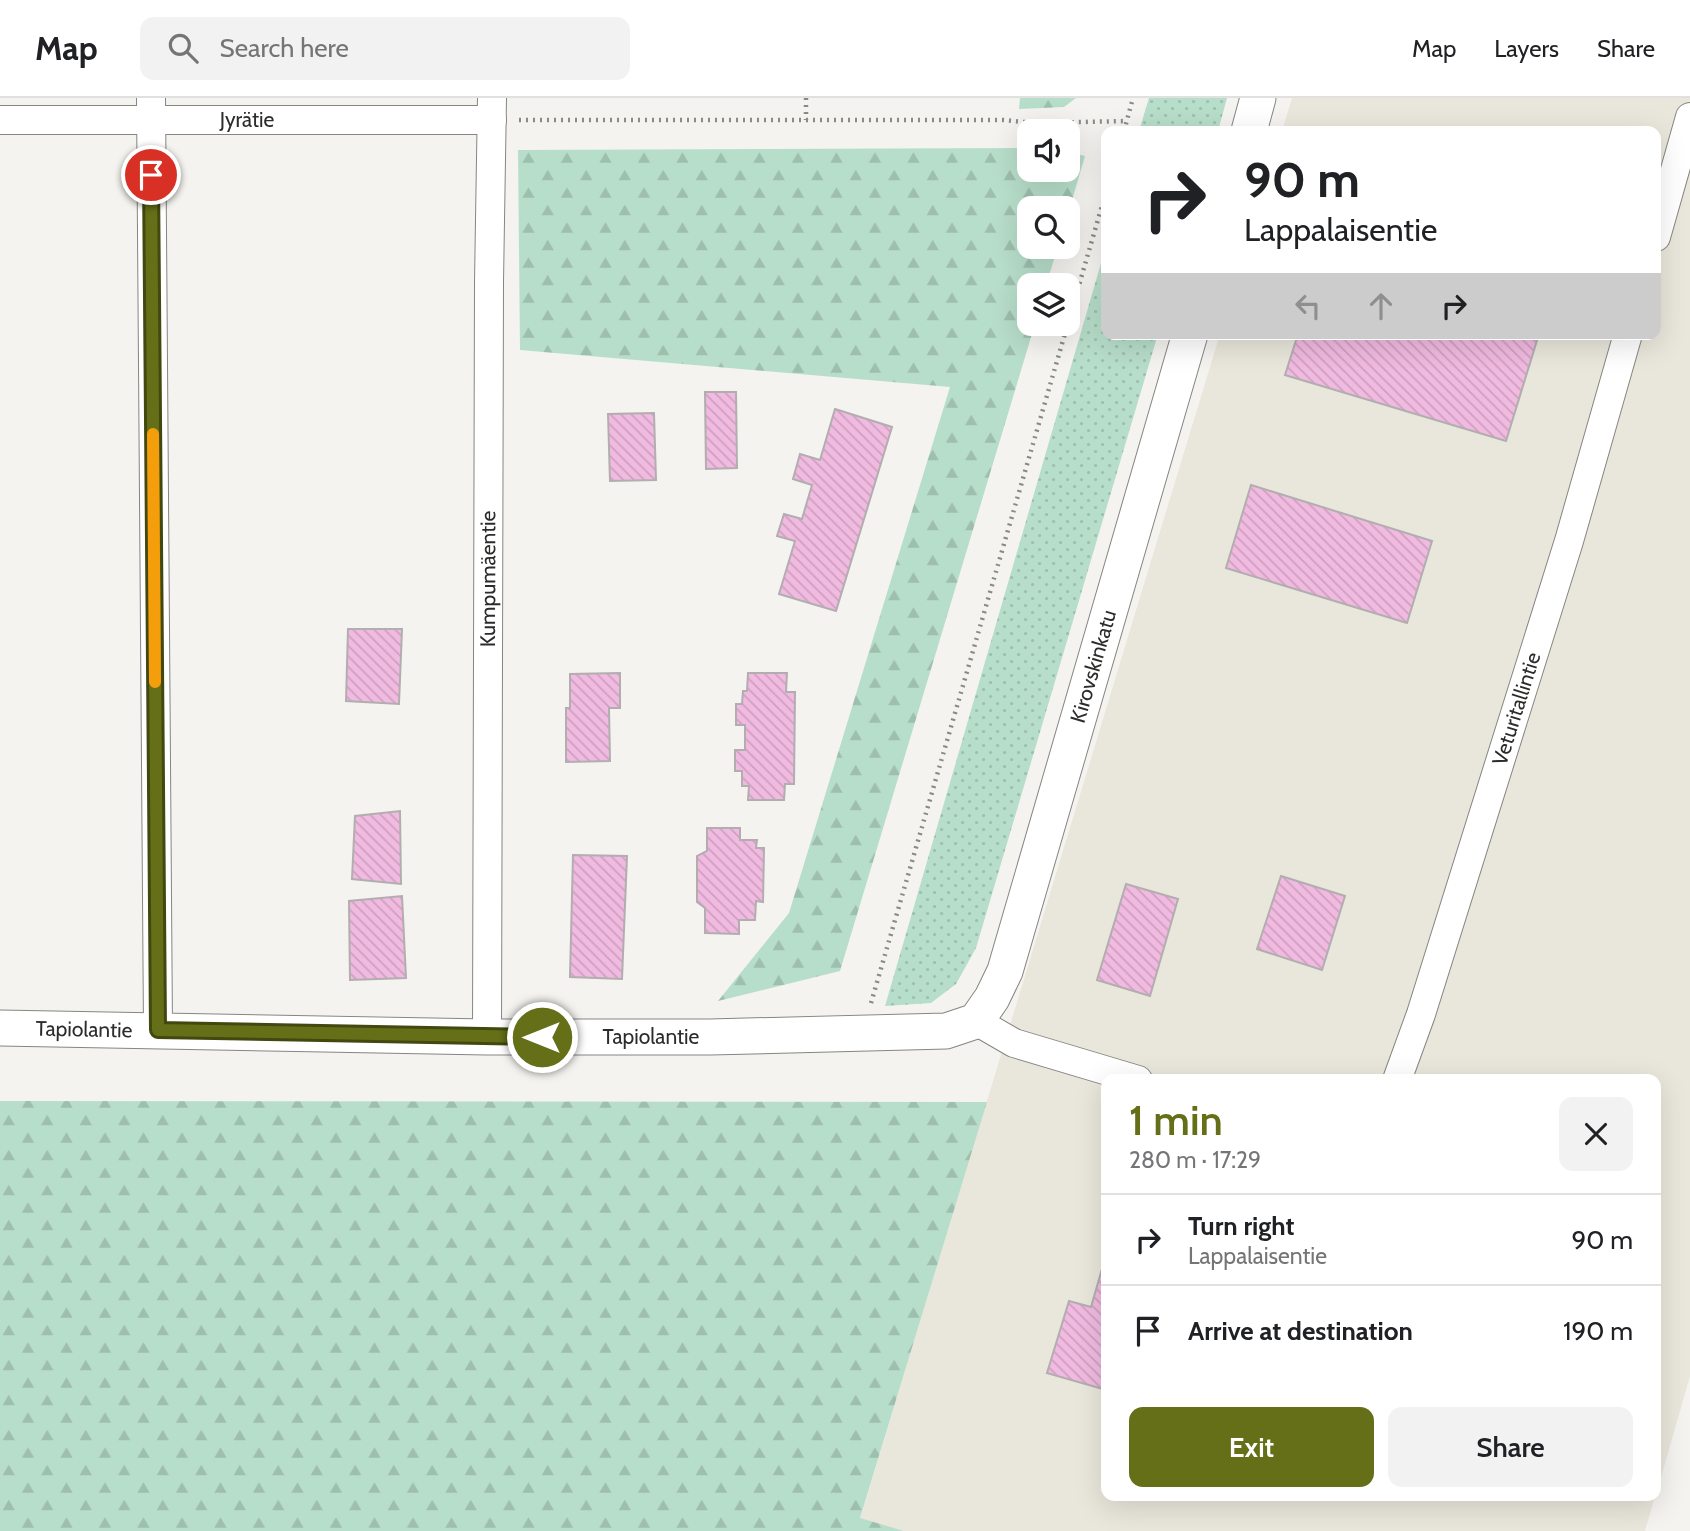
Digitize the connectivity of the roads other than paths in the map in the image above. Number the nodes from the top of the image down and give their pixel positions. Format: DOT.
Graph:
graph roads {
  1 [pos="1258,98"];
  2 [pos="151,109"];
  3 [pos="492,109"];
  4 [pos="1690,117"];
  5 [pos="0,120"];
  6 [pos="1250,126"];
  7 [pos="1661,219"];
  8 [pos="1188,340"];
  9 [pos="1626,340"];
  10 [pos="984,1009"];
  11 [pos="0,1028"];
  12 [pos="158,1030"];
  13 [pos="487,1037"];
  14 [pos="1117,1074"];
  15 [pos="1400,1074"];
  1 -- 6 [label="street"];
  2 -- 3 [label="street, Jyrätie"];
  2 -- 5 [label="street, Jyrätie"];
  2 -- 12 [label="street"];
  3 -- 13 [label="street, Kumpumäentie"];
  4 -- 7 [label="street"];
  8 -- 10 [label="street, Kirovskinkatu"];
  9 -- 15 [label="street, Veturitallintie"];
  10 -- 13 [label="street, Tapiolantie"];
  10 -- 14 [label="street"];
  11 -- 12 [label="street, Tapiolantie"];
  12 -- 13 [label="street, Tapiolantie"];
}
